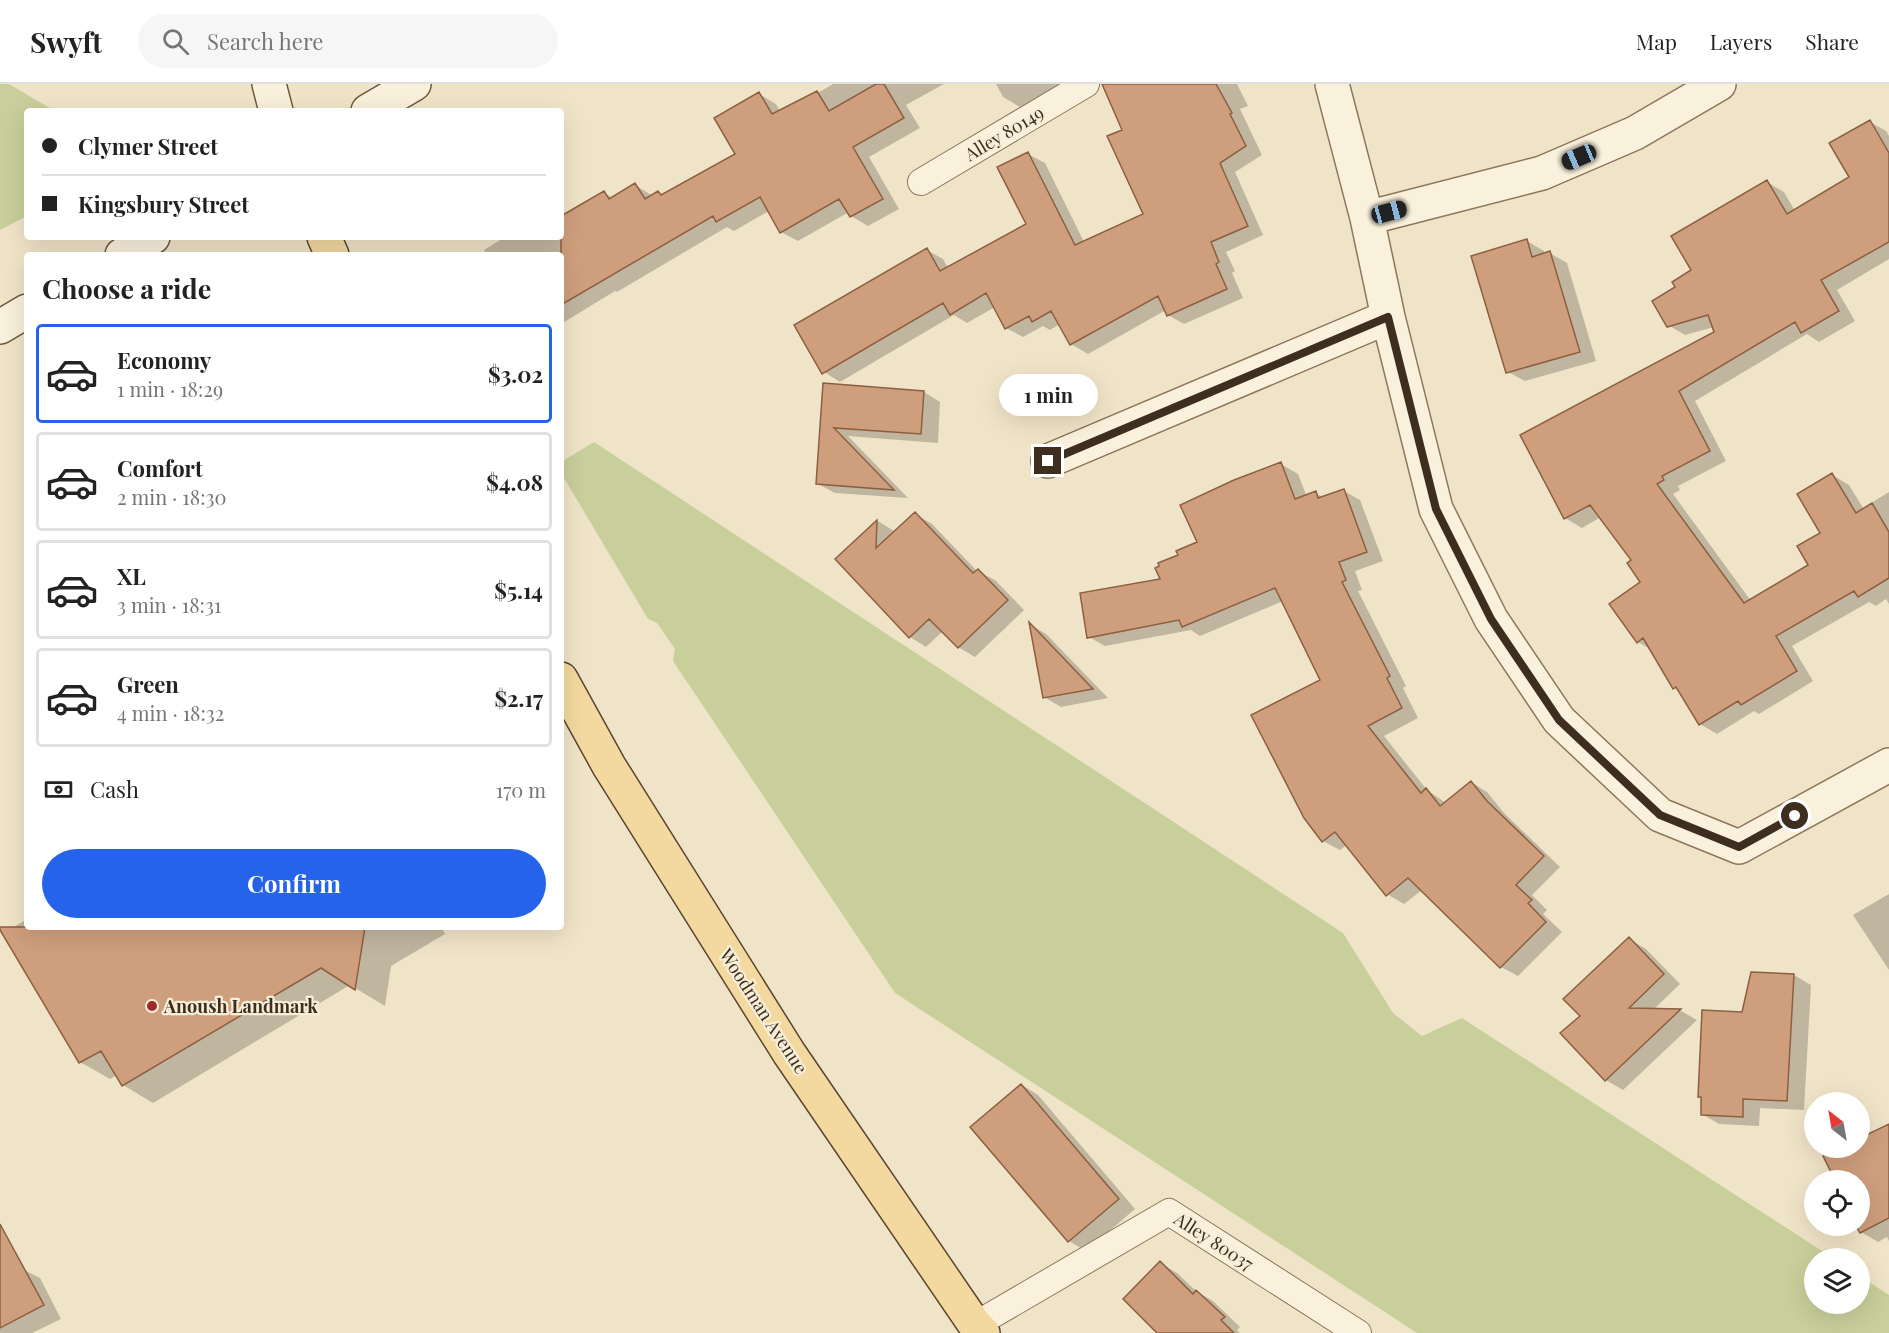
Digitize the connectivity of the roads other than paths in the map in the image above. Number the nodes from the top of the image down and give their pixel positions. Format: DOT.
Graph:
graph roads {
  1 [pos="269,84"];
  2 [pos="414,84"];
  3 [pos="1086,84"];
  4 [pos="1332,84"];
  5 [pos="1719,84"];
  6 [pos="275,108"];
  7 [pos="373,108"];
  8 [pos="921,182"];
  9 [pos="1367,218"];
  10 [pos="148,240"];
  11 [pos="127,252"];
  12 [pos="24,313"];
  13 [pos="1388,317"];
  14 [pos="0,327"];
  15 [pos="1048,461"];
  16 [pos="564,684"];
  17 [pos="1889,765"];
  18 [pos="979,1329"];
  19 [pos="1358,1333"];
  1 -- 6 [label="street"];
  2 -- 7 [label="street"];
  3 -- 8 [label="lane, Alley 80149"];
  4 -- 9 [label="street"];
  5 -- 9 [label="street"];
  9 -- 13 [label="street"];
  10 -- 11 [label="street"];
  12 -- 14 [label="street"];
  13 -- 15 [label="street"];
  13 -- 17 [label="street"];
  16 -- 18 [label="main road, Woodman Avenue"];
  18 -- 19 [label="lane, Alley 80037"];
}
